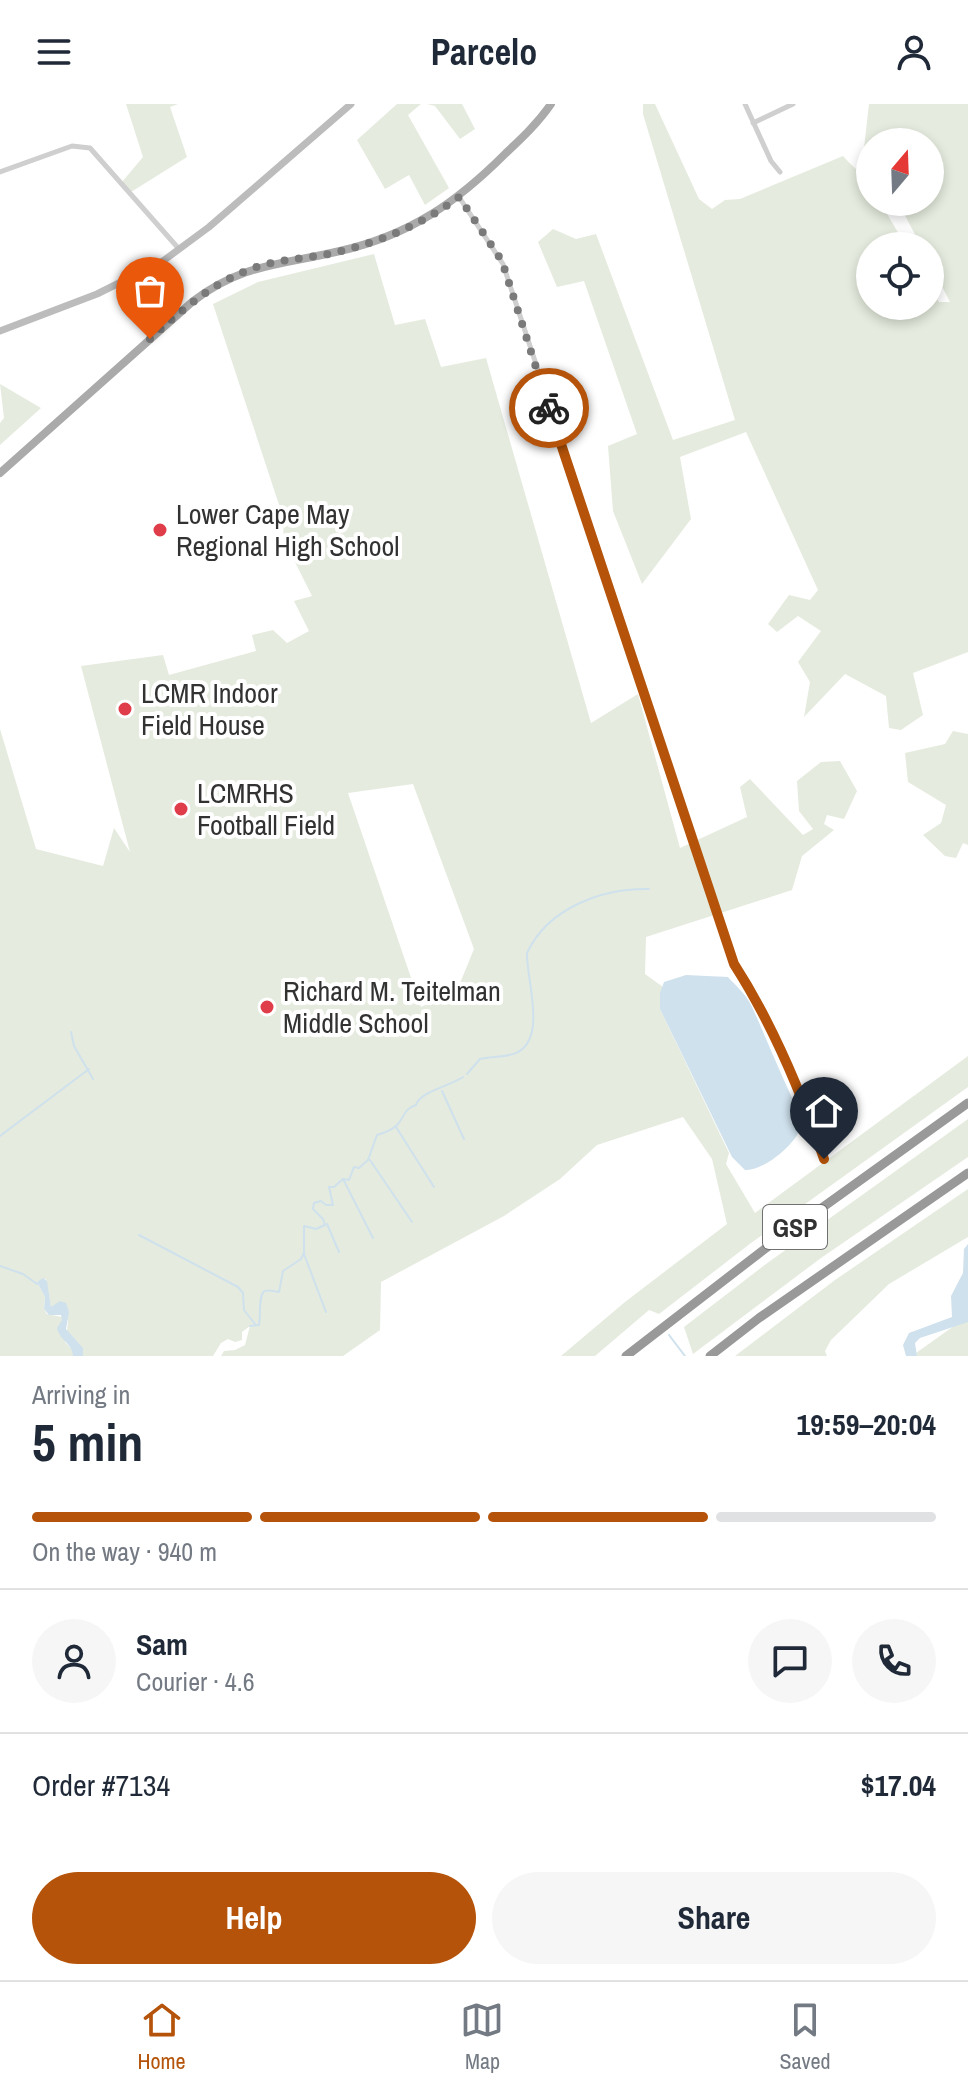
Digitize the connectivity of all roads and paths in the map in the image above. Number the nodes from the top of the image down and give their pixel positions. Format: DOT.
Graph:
graph roads {
  1 [pos="351,104"];
  2 [pos="551,104"];
  3 [pos="745,104"];
  4 [pos="793,104"];
  5 [pos="753,123"];
  6 [pos="0,172"];
  7 [pos="780,172"];
  8 [pos="459,197"];
  9 [pos="179,250"];
  10 [pos="0,331"];
  11 [pos="0,473"];
  12 [pos="968,1103"];
  13 [pos="824,1159"];
  14 [pos="968,1173"];
  15 [pos="626,1356"];
  16 [pos="710,1356"];
  1 -- 9 [label="street"];
  2 -- 8 [label="main road"];
  3 -- 5 [label="street"];
  4 -- 5 [label="street"];
  5 -- 7 [label="street"];
  6 -- 9 [label="street"];
  8 -- 11 [label="main road"];
  8 -- 13 [label="street"];
  9 -- 10 [label="street"];
  12 -- 15 [label="highway, GSP"];
  14 -- 16 [label="highway, GSP"];
}
